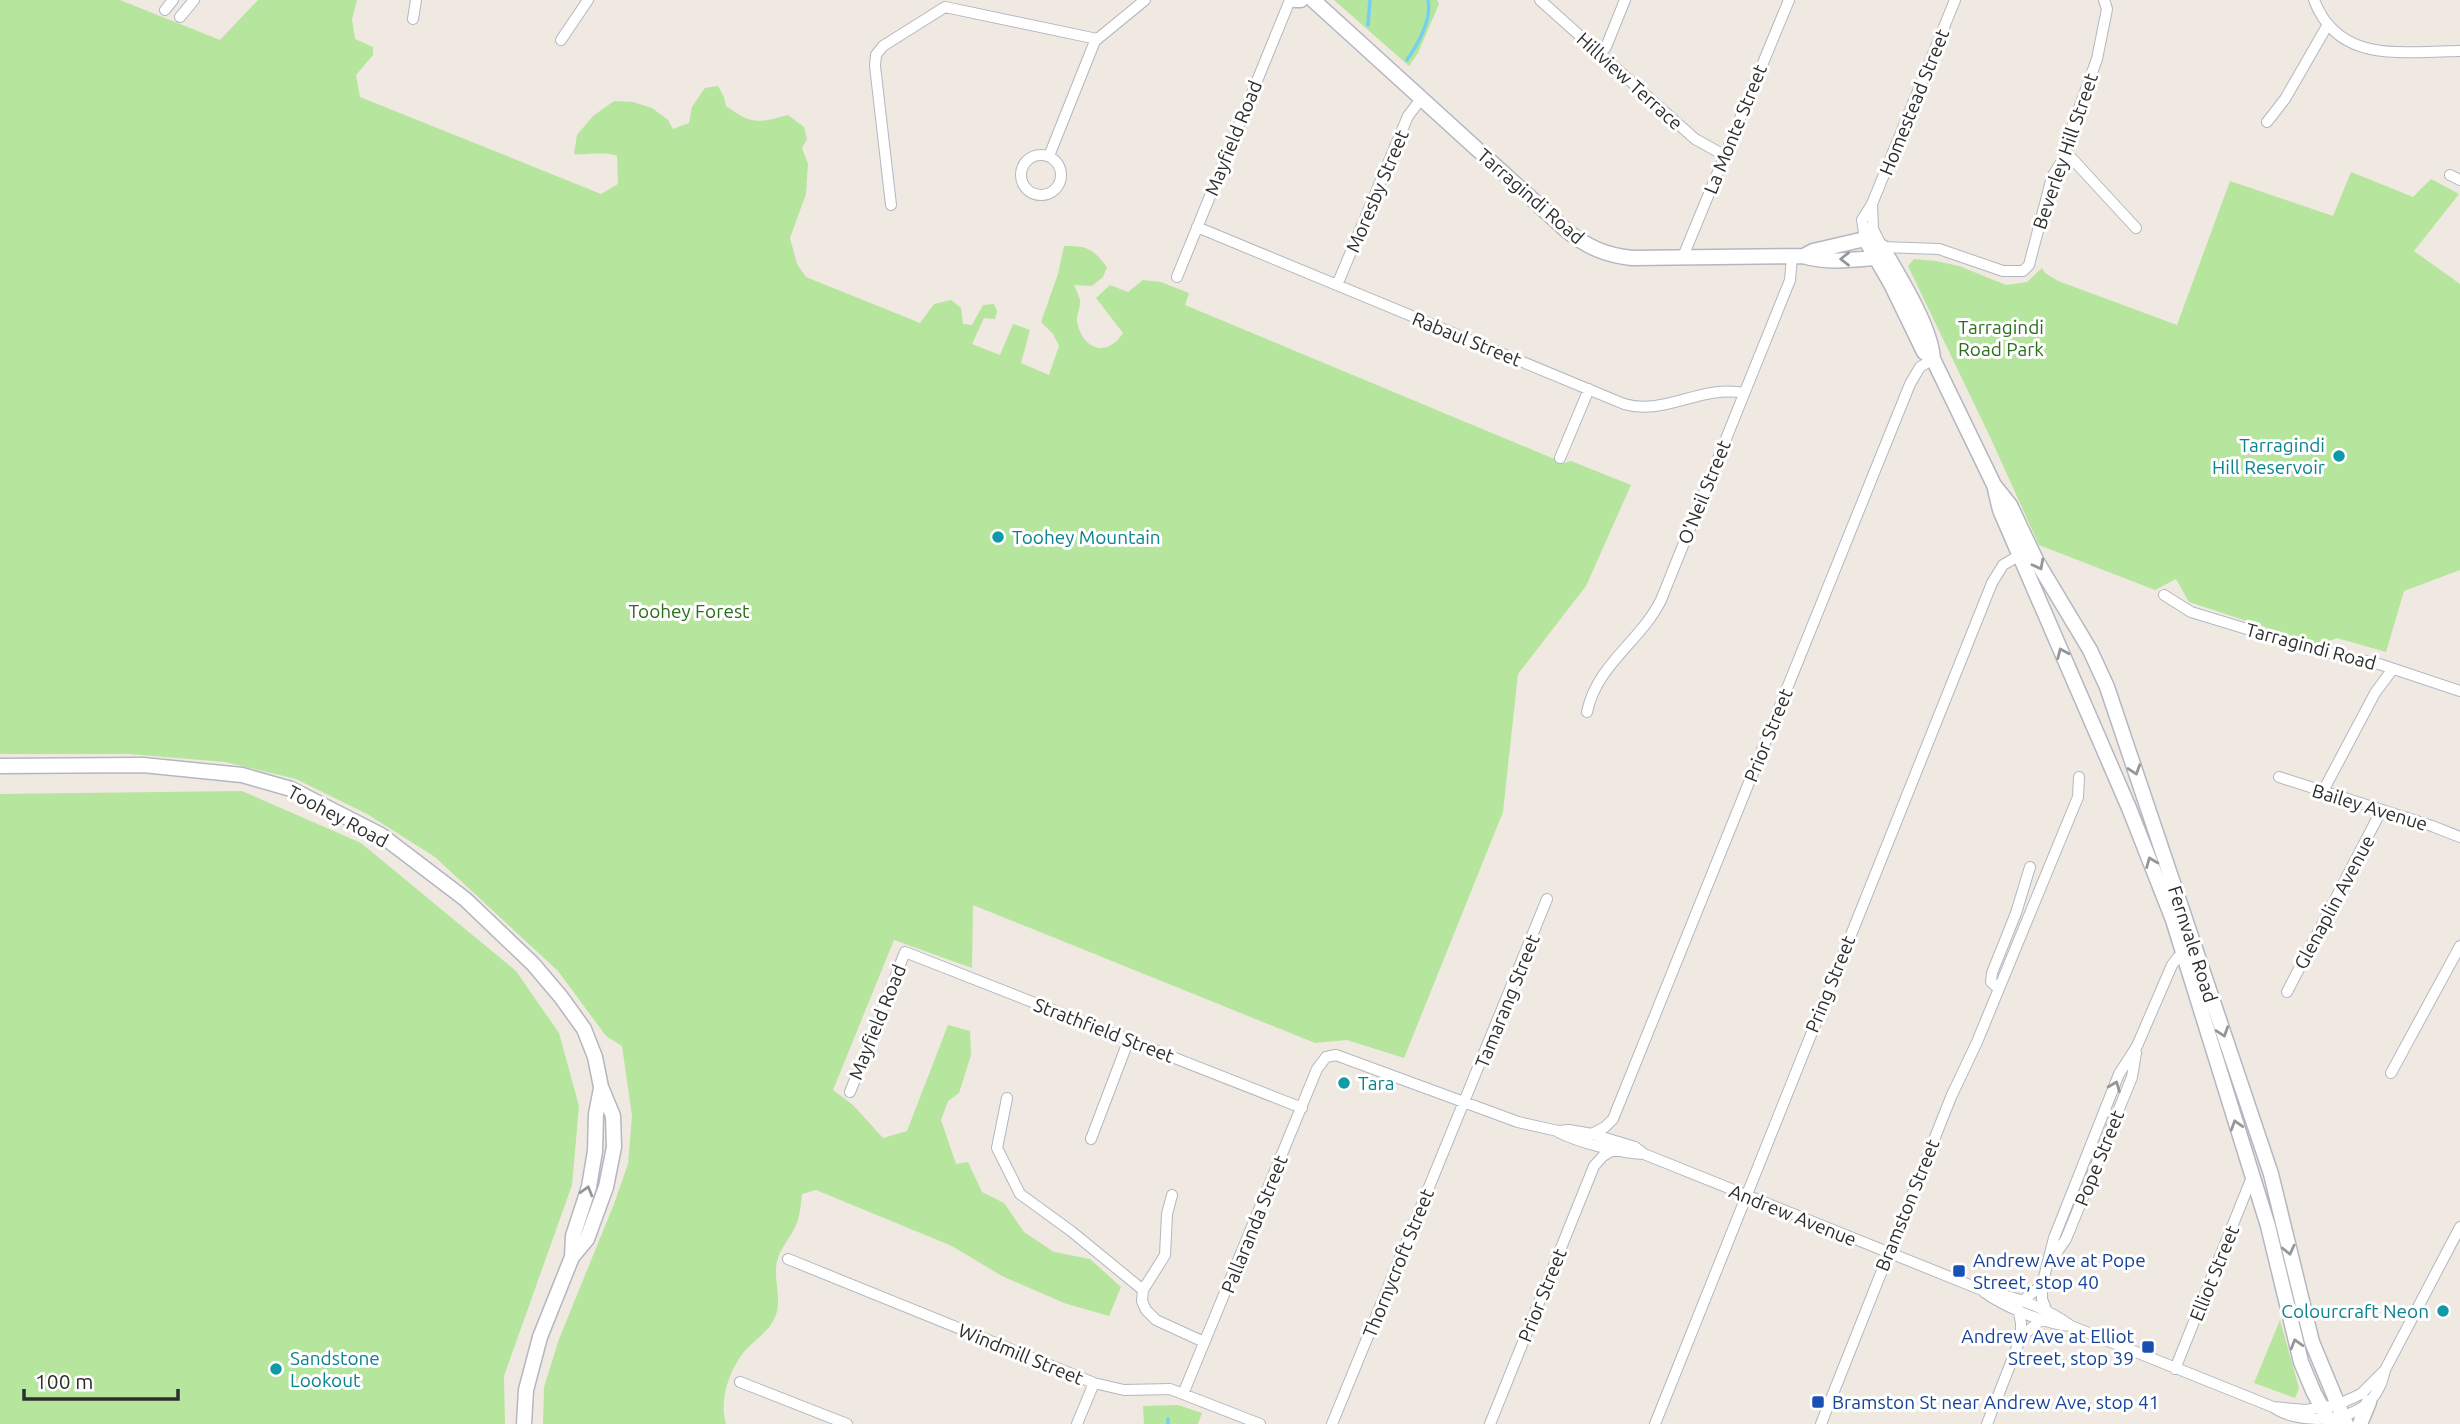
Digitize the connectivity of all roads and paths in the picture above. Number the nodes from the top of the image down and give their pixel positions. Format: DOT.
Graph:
graph roads {
  1 [pos="173,0"];
  2 [pos="194,0"];
  3 [pos="416,0"];
  4 [pos="588,0"];
  5 [pos="1145,0"];
  6 [pos="1293,0"];
  7 [pos="1301,0"];
  8 [pos="1312,0"];
  9 [pos="1540,0"];
  10 [pos="1625,0"];
  11 [pos="1788,0"];
  12 [pos="1955,0"];
  13 [pos="2114,0"];
  14 [pos="2314,0"];
  15 [pos="2105,5"];
  16 [pos="165,10"];
  17 [pos="180,17"];
  18 [pos="414,19"];
  19 [pos="2327,26"];
  20 [pos="1097,39"];
  21 [pos="561,40"];
  22 [pos="2460,51"];
  23 [pos="1599,55"];
  24 [pos="1421,99"];
  25 [pos="2267,122"];
  26 [pos="2066,152"];
  27 [pos="1724,155"];
  28 [pos="1049,156"];
  29 [pos="2450,175"];
  30 [pos="2460,180"];
  31 [pos="1872,204"];
  32 [pos="891,205"];
  33 [pos="1197,227"];
  34 [pos="2136,228"];
  35 [pos="1865,239"];
  36 [pos="1878,252"];
  37 [pos="1798,256"];
  38 [pos="1682,259"];
  39 [pos="1177,277"];
  40 [pos="1337,285"];
  41 [pos="1933,359"];
  42 [pos="1589,389"];
  43 [pos="1744,393"];
  44 [pos="1560,458"];
  45 [pos="1994,485"];
  46 [pos="2020,555"];
  47 [pos="2165,595"];
  48 [pos="2392,670"];
  49 [pos="2460,691"];
  50 [pos="1587,712"];
  51 [pos="0,766"];
  52 [pos="2079,777"];
  53 [pos="2278,777"];
  54 [pos="2322,793"];
  55 [pos="2381,811"];
  56 [pos="2460,837"];
  57 [pos="2031,867"];
  58 [pos="1548,900"];
  59 [pos="2460,946"];
  60 [pos="905,952"];
  61 [pos="2189,952"];
  62 [pos="1999,989"];
  63 [pos="2287,992"];
  64 [pos="1129,1040"];
  65 [pos="1326,1057"];
  66 [pos="2392,1073"];
  67 [pos="850,1093"];
  68 [pos="1007,1098"];
  69 [pos="1464,1102"];
  70 [pos="1302,1108"];
  71 [pos="1613,1119"];
  72 [pos="1590,1138"];
  73 [pos="1091,1139"];
  74 [pos="1618,1146"];
  75 [pos="1594,1167"];
  76 [pos="2252,1177"];
  77 [pos="1172,1195"];
  78 [pos="1745,1196"];
  79 [pos="2460,1227"];
  80 [pos="1887,1253"];
  81 [pos="788,1259"];
  82 [pos="2042,1285"];
  83 [pos="1143,1290"];
  84 [pos="2020,1306"];
  85 [pos="2045,1316"];
  86 [pos="2021,1337"];
  87 [pos="1204,1342"];
  88 [pos="2175,1369"];
  89 [pos="2385,1370"];
  90 [pos="740,1381"];
  91 [pos="1094,1383"];
  92 [pos="1184,1394"];
  93 [pos="2369,1402"];
  94 [pos="2334,1416"];
  95 [pos="524,1424"];
  96 [pos="847,1424"];
  97 [pos="1077,1424"];
  98 [pos="1260,1424"];
  99 [pos="1332,1424"];
  100 [pos="1490,1424"];
  101 [pos="1655,1424"];
  102 [pos="1821,1424"];
  103 [pos="1987,1424"];
  104 [pos="2360,1424"];
  1 -- 16 [label="street"];
  2 -- 17 [label="street"];
  3 -- 18 [label="street"];
  4 -- 21 [label="street"];
  5 -- 20 [label="street"];
  6 -- 7 [label="street"];
  6 -- 33 [label="street, Mayfield Road"];
  8 -- 24 [label="street, Tarragindi Road"];
  9 -- 23 [label="street, Hillview Terrace"];
  10 -- 23 [label="street"];
  11 -- 27 [label="street, La Monte Street"];
  12 -- 31 [label="street, Homestead Street"];
  13 -- 15 [label="street, Beverley Hill Street"];
  14 -- 19 [label="street"];
  15 -- 26 [label="street, Beverley Hill Street"];
  19 -- 22 [label="street"];
  19 -- 25 [label="street"];
  20 -- 28 [label="street"];
  20 -- 32 [label="street"];
  23 -- 27 [label="street, Hillview Terrace"];
  24 -- 38 [label="street, Tarragindi Road"];
  24 -- 40 [label="street, Moresby Street"];
  26 -- 34 [label="street"];
  26 -- 36 [label="street, Beverley Hill Street"];
  27 -- 38 [label="street, La Monte Street"];
  28 -- 28 [label="street"];
  29 -- 30 [label="street"];
  31 -- 35 [label="street, Homestead Street"];
  31 -- 36 [label="street"];
  33 -- 39 [label="street, Mayfield Road"];
  33 -- 40 [label="street, Rabaul Street"];
  35 -- 36 [label="street"];
  35 -- 37 [label="street, Tarragindi Road"];
  36 -- 37 [label="street, Tarragindi Road, one-way"];
  36 -- 41 [label="street, Fernvale Road"];
  37 -- 38 [label="street, Tarragindi Road"];
  37 -- 43 [label="street, O'Neil Street"];
  40 -- 42 [label="street, Rabaul Street"];
  41 -- 45 [label="street, Fernvale Road"];
  41 -- 71 [label="street, Prior Street"];
  42 -- 43 [label="street, Rabaul Street"];
  42 -- 44 [label="street"];
  43 -- 50 [label="street, O'Neil Street"];
  45 -- 46 [label="street, Fernvale Road"];
  45 -- 61 [label="street, Fernvale Road, one-way"];
  61 -- 46 [label="street, Fernvale Road, one-way"];
  46 -- 78 [label="street, Pring Street"];
  47 -- 48 [label="street, Tarragindi Road"];
  48 -- 49 [label="street, Tarragindi Road"];
  48 -- 54 [label="street"];
  51 -- 95 [label="street, Toohey Road"];
  52 -- 62 [label="street, Bramston Street"];
  53 -- 54 [label="street, Bailey Avenue"];
  54 -- 55 [label="street, Bailey Avenue"];
  55 -- 56 [label="street, Bailey Avenue"];
  55 -- 63 [label="street, Glenaplin Avenue"];
  57 -- 62 [label="street, Bramston Street"];
  58 -- 69 [label="street, Tamarang Street"];
  59 -- 66 [label="street"];
  60 -- 64 [label="street, Strathfield Street"];
  60 -- 67 [label="street, Mayfield Road"];
  76 -- 61 [label="street, Fernvale Road, one-way"];
  61 -- 82 [label="street, Pope Street"];
  61 -- 94 [label="street, Fernvale Road, one-way"];
  62 -- 80 [label="street, Bramston Street"];
  64 -- 70 [label="street, Strathfield Street"];
  64 -- 73 [label="street"];
  65 -- 69 [label="street, Andrew Avenue"];
  65 -- 70 [label="street, Pallaranda Street"];
  68 -- 83 [label="street"];
  69 -- 72 [label="street, Andrew Avenue"];
  69 -- 99 [label="street, Thornycroft Street"];
  70 -- 87 [label="street, Pallaranda Street"];
  71 -- 72 [label="street"];
  71 -- 74 [label="street"];
  72 -- 74 [label="street, Andrew Avenue"];
  72 -- 75 [label="street"];
  74 -- 75 [label="street, Prior Street"];
  74 -- 78 [label="street, Andrew Avenue"];
  75 -- 100 [label="street, Prior Street"];
  76 -- 88 [label="street, Elliot Street"];
  94 -- 76 [label="street, Fernvale Road, one-way"];
  77 -- 83 [label="street"];
  78 -- 80 [label="street, Andrew Avenue"];
  78 -- 101 [label="street, Pring Street"];
  79 -- 89 [label="street, Andrew Avenue"];
  80 -- 84 [label="street, Andrew Avenue"];
  80 -- 102 [label="street, Bramston Street"];
  81 -- 91 [label="street, Windmill Street"];
  82 -- 84 [label="street"];
  82 -- 85 [label="street, Pope Street"];
  83 -- 87 [label="street"];
  84 -- 85 [label="street, Andrew Avenue"];
  84 -- 86 [label="street"];
  85 -- 86 [label="street"];
  85 -- 88 [label="street, Andrew Avenue"];
  86 -- 103 [label="street"];
  87 -- 92 [label="street, Pallaranda Street"];
  88 -- 94 [label="street, Andrew Avenue"];
  89 -- 93 [label="street, Andrew Avenue"];
  89 -- 94 [label="street, Andrew Avenue"];
  90 -- 96 [label="street"];
  91 -- 92 [label="street, Windmill Street"];
  91 -- 97 [label="street"];
  92 -- 98 [label="street, Windmill Street"];
  93 -- 94 [label="street, Andrew Avenue"];
  93 -- 104 [label="street"];
}
